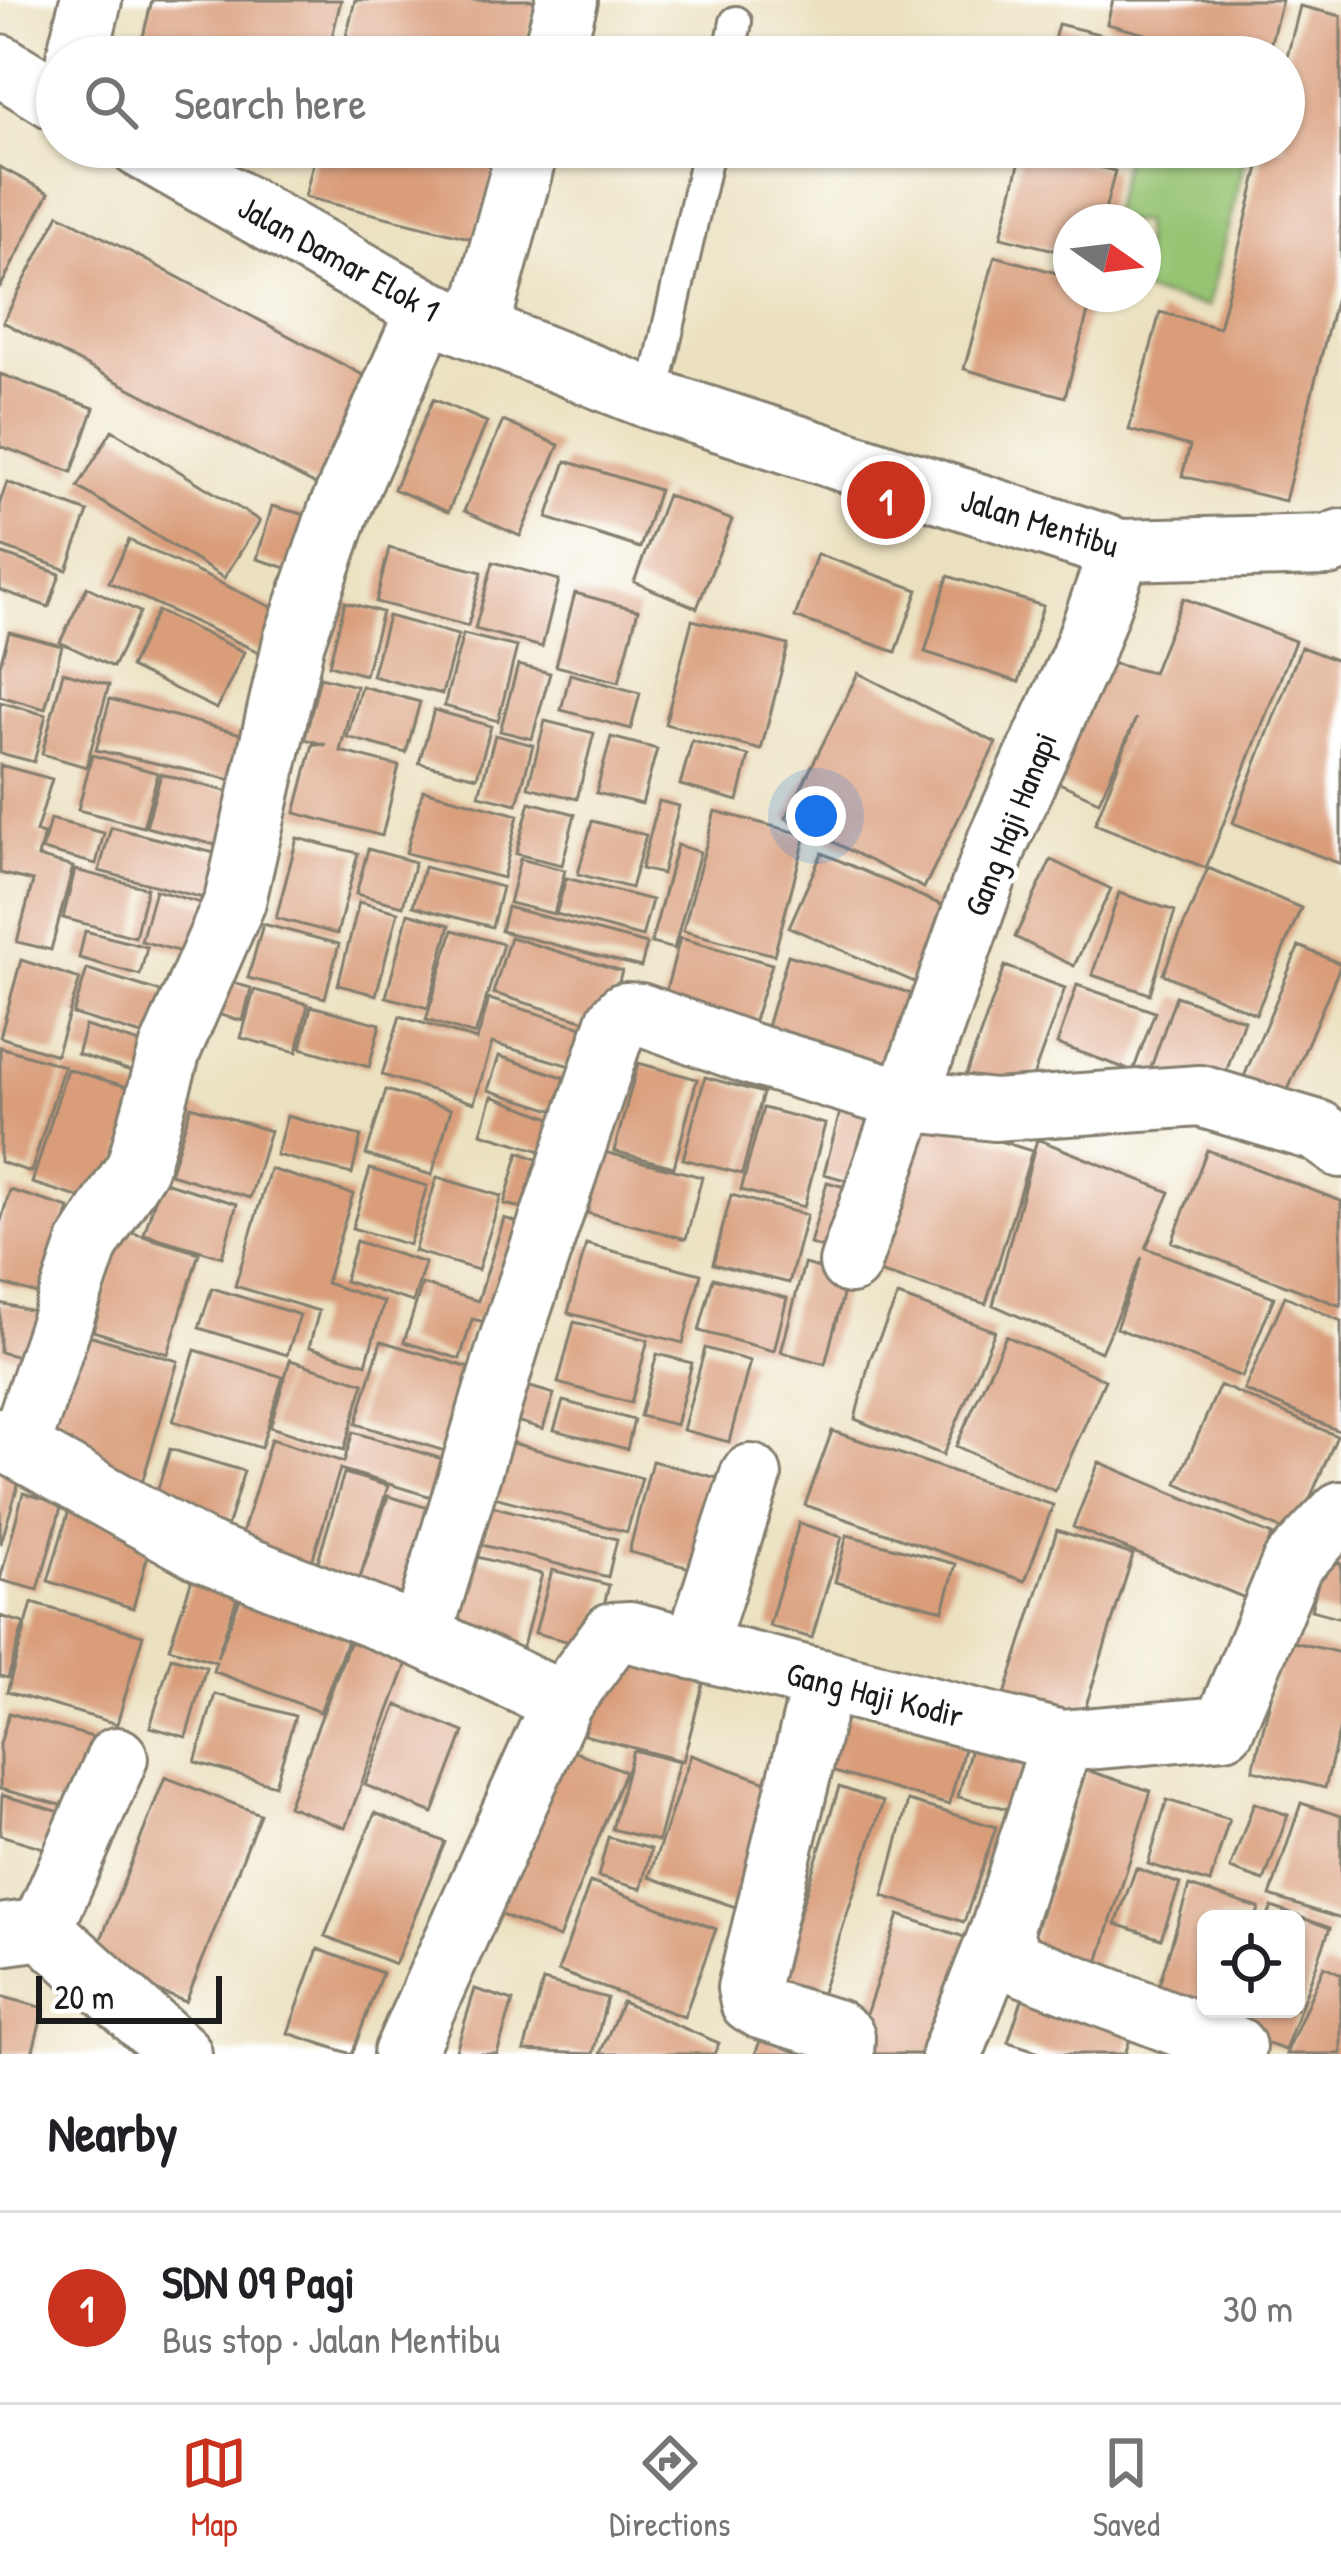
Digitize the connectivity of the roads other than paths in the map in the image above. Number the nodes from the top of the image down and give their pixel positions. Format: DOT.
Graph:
graph roads {
  1 [pos="91,0"];
  2 [pos="567,0"];
  3 [pos="736,22"];
  4 [pos="82,36"];
  5 [pos="558,36"];
  6 [pos="733,36"];
  7 [pos="0,65"];
  8 [pos="36,87"];
  9 [pos="178,168"];
  10 [pos="519,168"];
  11 [pos="704,168"];
  12 [pos="452,320"];
  13 [pos="652,398"];
  14 [pos="1341,540"];
  15 [pos="1120,550"];
  16 [pos="906,1100"];
  17 [pos="1341,1147"];
  18 [pos="850,1263"];
  19 [pos="10,1443"];
  20 [pos="752,1475"];
  21 [pos="1341,1512"];
  22 [pos="421,1636"];
  23 [pos="695,1648"];
  24 [pos="823,1680"];
  25 [pos="562,1702"];
  26 [pos="1062,1741"];
  27 [pos="117,1758"];
  28 [pos="1001,1930"];
  29 [pos="21,1932"];
  30 [pos="1235,2047"];
  31 [pos="181,2054"];
  32 [pos="404,2054"];
  33 [pos="843,2054"];
  34 [pos="952,2054"];
  1 -- 4 [label="street"];
  2 -- 5 [label="street"];
  3 -- 6 [label="lane"];
  7 -- 8 [label="street"];
  9 -- 12 [label="street, Jalan Damar Elok 1"];
  10 -- 12 [label="street"];
  11 -- 13 [label="lane"];
  12 -- 13 [label="street, Jalan Mentibu"];
  12 -- 19 [label="street"];
  13 -- 15 [label="street, Jalan Mentibu"];
  14 -- 15 [label="street, Jalan Mentibu"];
  15 -- 16 [label="street, Gang Haji Hanapi"];
  16 -- 17 [label="street"];
  16 -- 18 [label="street, Gang Haji Hanapi"];
  16 -- 22 [label="street"];
  19 -- 22 [label="street"];
  20 -- 23 [label="street"];
  21 -- 26 [label="street, Gang Haji Kodir"];
  22 -- 25 [label="street"];
  23 -- 24 [label="street, Gang Haji Kodir"];
  23 -- 25 [label="street, Gang Haji Kodir"];
  24 -- 26 [label="street, Gang Haji Kodir"];
  24 -- 33 [label="street"];
  25 -- 32 [label="street"];
  26 -- 28 [label="street"];
  27 -- 29 [label="street"];
  28 -- 30 [label="street"];
  28 -- 34 [label="street"];
  29 -- 31 [label="street"];
}
